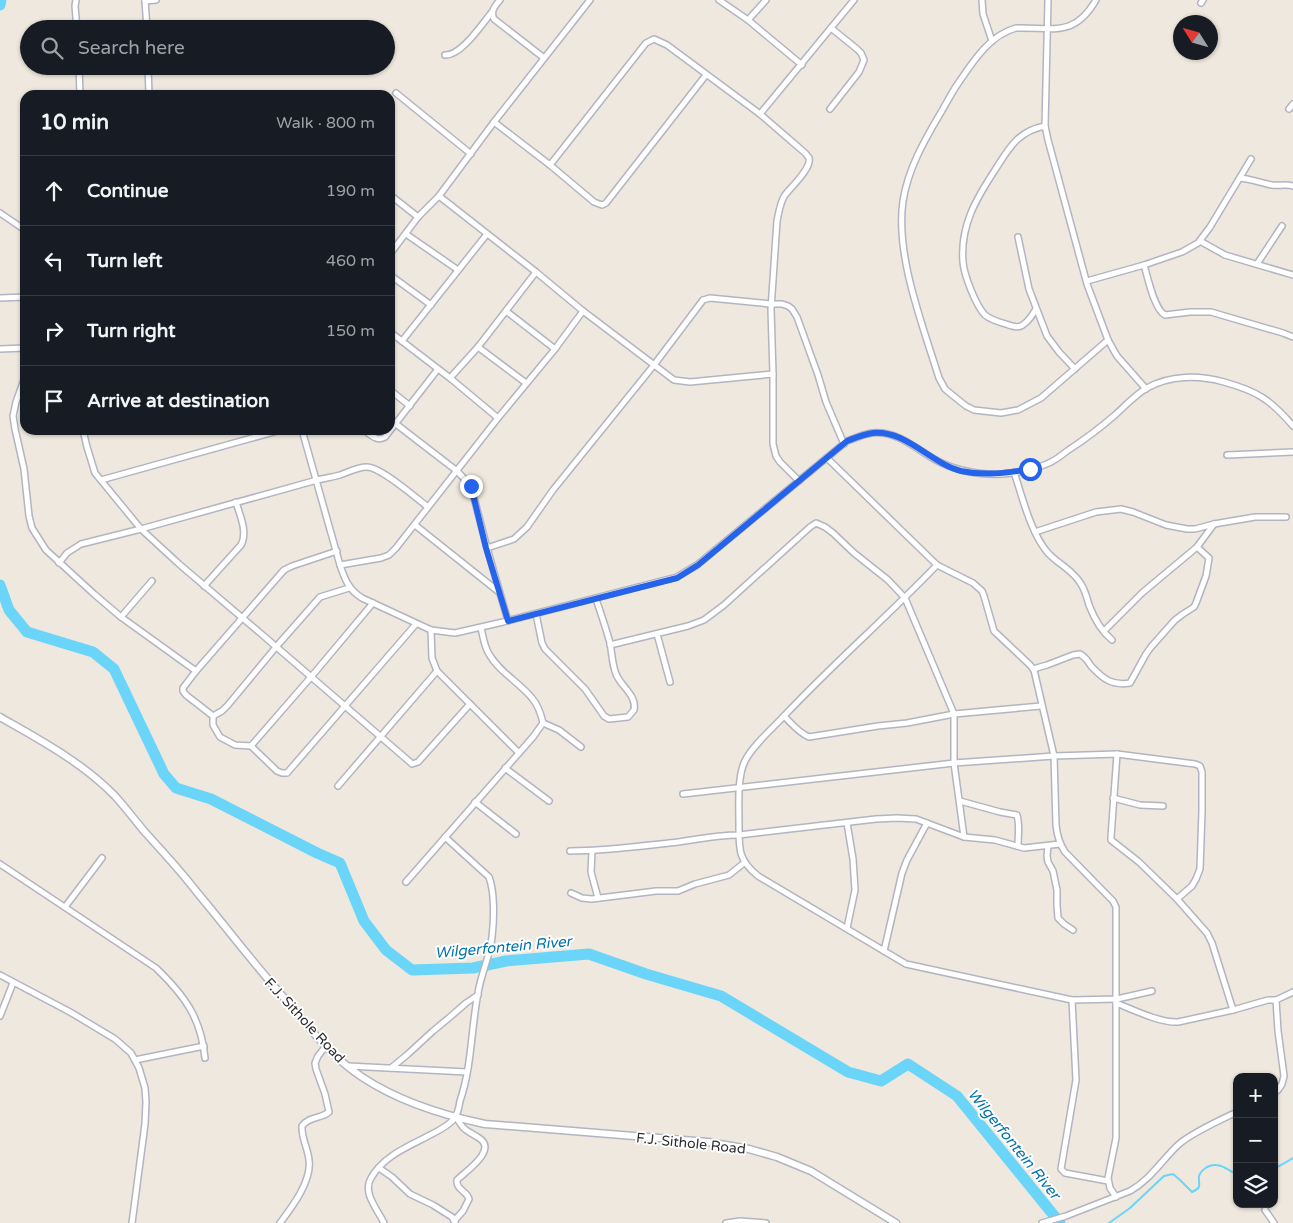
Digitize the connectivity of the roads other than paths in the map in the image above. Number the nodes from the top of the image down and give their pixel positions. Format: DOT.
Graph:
graph roads {
  1 [pos="76,0"];
  2 [pos="145,0"];
  3 [pos="156,0"];
  4 [pos="500,0"];
  5 [pos="590,0"];
  6 [pos="719,0"];
  7 [pos="766,0"];
  8 [pos="854,0"];
  9 [pos="982,0"];
  10 [pos="1048,0"];
  11 [pos="1096,0"];
  12 [pos="492,12"];
  13 [pos="76,20"];
  14 [pos="146,20"];
  15 [pos="748,20"];
  16 [pos="831,28"];
  17 [pos="1047,28"];
  18 [pos="992,41"];
  19 [pos="445,55"];
  20 [pos="544,58"];
  21 [pos="802,64"];
  22 [pos="79,75"];
  23 [pos="148,75"];
  24 [pos="706,75"];
  25 [pos="80,90"];
  26 [pos="149,90"];
  27 [pos="396,93"];
  28 [pos="830,110"];
  29 [pos="760,114"];
  30 [pos="494,122"];
  31 [pos="1045,126"];
  32 [pos="471,154"];
  33 [pos="1251,159"];
  34 [pos="550,165"];
  35 [pos="1240,178"];
  36 [pos="1293,186"];
  37 [pos="438,196"];
  38 [pos="395,199"];
  39 [pos="0,213"];
  40 [pos="418,217"];
  41 [pos="1282,226"];
  42 [pos="20,227"];
  43 [pos="406,234"];
  44 [pos="487,234"];
  45 [pos="1018,237"];
  46 [pos="1200,241"];
  47 [pos="395,248"];
  48 [pos="1257,264"];
  49 [pos="1144,265"];
  50 [pos="458,270"];
  51 [pos="536,272"];
  52 [pos="1293,275"];
  53 [pos="395,279"];
  54 [pos="1087,281"];
  55 [pos="20,297"];
  56 [pos="0,298"];
  57 [pos="771,304"];
  58 [pos="431,305"];
  59 [pos="1036,309"];
  60 [pos="506,311"];
  61 [pos="583,311"];
  62 [pos="395,335"];
  63 [pos="1293,338"];
  64 [pos="402,340"];
  65 [pos="1108,340"];
  66 [pos="478,347"];
  67 [pos="20,348"];
  68 [pos="0,349"];
  69 [pos="555,349"];
  70 [pos="654,365"];
  71 [pos="1075,369"];
  72 [pos="438,370"];
  73 [pos="773,374"];
  74 [pos="450,378"];
  75 [pos="526,383"];
  76 [pos="1146,389"];
  77 [pos="20,391"];
  78 [pos="395,394"];
  79 [pos="410,406"];
  80 [pos="498,418"];
  81 [pos="1292,422"];
  82 [pos="396,424"];
  83 [pos="83,435"];
  84 [pos="263,435"];
  85 [pos="304,435"];
  86 [pos="372,435"];
  87 [pos="387,435"];
  88 [pos="844,444"];
  89 [pos="1293,452"];
  90 [pos="1227,455"];
  91 [pos="827,458"];
  92 [pos="457,471"];
  93 [pos="1014,472"];
  94 [pos="101,480"];
  95 [pos="317,480"];
  96 [pos="799,481"];
  97 [pos="236,502"];
  98 [pos="428,507"];
  99 [pos="1286,517"];
  100 [pos="1214,524"];
  101 [pos="415,525"];
  102 [pos="141,529"];
  103 [pos="1035,532"];
  104 [pos="1197,547"];
  105 [pos="486,548"];
  106 [pos="337,551"];
  107 [pos="59,563"];
  108 [pos="340,565"];
  109 [pos="937,565"];
  110 [pos="152,581"];
  111 [pos="204,586"];
  112 [pos="349,588"];
  113 [pos="500,592"];
  114 [pos="905,598"];
  115 [pos="596,599"];
  116 [pos="373,603"];
  117 [pos="536,614"];
  118 [pos="121,617"];
  119 [pos="242,618"];
  120 [pos="508,621"];
  121 [pos="416,624"];
  122 [pos="481,628"];
  123 [pos="430,630"];
  124 [pos="1104,631"];
  125 [pos="658,634"];
  126 [pos="1112,640"];
  127 [pos="610,645"];
  128 [pos="276,647"];
  129 [pos="1032,669"];
  130 [pos="196,671"];
  131 [pos="437,671"];
  132 [pos="311,677"];
  133 [pos="670,682"];
  134 [pos="470,704"];
  135 [pos="345,706"];
  136 [pos="1041,706"];
  137 [pos="954,714"];
  138 [pos="213,716"];
  139 [pos="784,716"];
  140 [pos="0,717"];
  141 [pos="543,723"];
  142 [pos="380,737"];
  143 [pos="250,746"];
  144 [pos="581,747"];
  145 [pos="519,753"];
  146 [pos="1117,754"];
  147 [pos="1054,756"];
  148 [pos="954,762"];
  149 [pos="506,768"];
  150 [pos="338,786"];
  151 [pos="740,787"];
  152 [pos="683,794"];
  153 [pos="1113,798"];
  154 [pos="549,801"];
  155 [pos="960,801"];
  156 [pos="475,802"];
  157 [pos="1163,806"];
  158 [pos="926,822"];
  159 [pos="847,823"];
  160 [pos="516,834"];
  161 [pos="739,835"];
  162 [pos="445,837"];
  163 [pos="964,837"];
  164 [pos="1060,844"];
  165 [pos="1018,846"];
  166 [pos="1048,846"];
  167 [pos="570,851"];
  168 [pos="592,851"];
  169 [pos="102,858"];
  170 [pos="744,863"];
  171 [pos="0,864"];
  172 [pos="406,882"];
  173 [pos="571,893"];
  174 [pos="598,898"];
  175 [pos="1177,899"];
  176 [pos="65,907"];
  177 [pos="847,928"];
  178 [pos="1073,930"];
  179 [pos="884,951"];
  180 [pos="0,975"];
  181 [pos="13,983"];
  182 [pos="1152,991"];
  183 [pos="1293,992"];
  184 [pos="478,995"];
  185 [pos="1072,1000"];
  186 [pos="1276,1000"];
  187 [pos="1116,1001"];
  188 [pos="1233,1010"];
  189 [pos="0,1016"];
  190 [pos="204,1046"];
  191 [pos="326,1046"];
  192 [pos="205,1058"];
  193 [pos="135,1060"];
  194 [pos="348,1066"];
  195 [pos="391,1068"];
  196 [pos="467,1072"];
  197 [pos="1278,1090"];
  198 [pos="1233,1114"];
  199 [pos="456,1116"];
  200 [pos="379,1168"];
  201 [pos="1108,1181"];
  202 [pos="1116,1197"];
  203 [pos="1265,1210"];
  204 [pos="455,1222"];
  205 [pos="1044,1222"];
  206 [pos="132,1223"];
  207 [pos="280,1223"];
  208 [pos="384,1223"];
  209 [pos="726,1223"];
  210 [pos="766,1223"];
  211 [pos="896,1223"];
  212 [pos="1274,1223"];
  1 -- 13 [label="street"];
  2 -- 3 [label="street"];
  2 -- 14 [label="street"];
  4 -- 12 [label="street"];
  5 -- 20 [label="street"];
  6 -- 15 [label="street"];
  7 -- 15 [label="street"];
  8 -- 16 [label="street"];
  9 -- 18 [label="street"];
  10 -- 17 [label="street"];
  11 -- 17 [label="street"];
  12 -- 19 [label="street"];
  12 -- 20 [label="street"];
  15 -- 21 [label="street"];
  16 -- 21 [label="street"];
  16 -- 28 [label="street"];
  17 -- 18 [label="street"];
  17 -- 31 [label="street"];
  18 -- 71 [label="street"];
  20 -- 30 [label="street"];
  21 -- 29 [label="street"];
  22 -- 25 [label="street"];
  23 -- 26 [label="street"];
  24 -- 29 [label="street"];
  24 -- 34 [label="street"];
  24 -- 34 [label="street"];
  27 -- 32 [label="street"];
  29 -- 57 [label="street"];
  30 -- 32 [label="street"];
  30 -- 34 [label="street"];
  31 -- 54 [label="street"];
  31 -- 59 [label="street"];
  32 -- 37 [label="street"];
  33 -- 35 [label="street"];
  35 -- 36 [label="street"];
  35 -- 46 [label="street"];
  37 -- 40 [label="street"];
  37 -- 44 [label="street"];
  38 -- 40 [label="street"];
  39 -- 42 [label="street"];
  40 -- 43 [label="street"];
  41 -- 48 [label="street"];
  43 -- 47 [label="street"];
  43 -- 50 [label="street"];
  44 -- 50 [label="street"];
  44 -- 51 [label="street"];
  45 -- 59 [label="street"];
  46 -- 48 [label="street"];
  46 -- 49 [label="street"];
  48 -- 52 [label="street"];
  49 -- 54 [label="street"];
  49 -- 63 [label="street"];
  50 -- 58 [label="street"];
  51 -- 60 [label="street"];
  51 -- 61 [label="street"];
  53 -- 58 [label="street"];
  54 -- 65 [label="street"];
  55 -- 56 [label="street"];
  57 -- 70 [label="street"];
  57 -- 73 [label="street"];
  57 -- 88 [label="street"];
  58 -- 64 [label="street"];
  59 -- 71 [label="street"];
  60 -- 66 [label="street"];
  60 -- 69 [label="street"];
  61 -- 69 [label="street"];
  61 -- 70 [label="street"];
  62 -- 64 [label="street"];
  64 -- 72 [label="street"];
  65 -- 71 [label="street"];
  65 -- 76 [label="street"];
  66 -- 74 [label="street"];
  66 -- 75 [label="street"];
  67 -- 68 [label="street"];
  69 -- 75 [label="street"];
  70 -- 73 [label="street"];
  70 -- 105 [label="street"];
  72 -- 74 [label="street"];
  72 -- 79 [label="street"];
  73 -- 96 [label="street"];
  74 -- 80 [label="street"];
  75 -- 80 [label="street"];
  76 -- 81 [label="street"];
  76 -- 93 [label="street"];
  77 -- 107 [label="street"];
  78 -- 79 [label="street"];
  79 -- 82 [label="street"];
  80 -- 92 [label="street"];
  82 -- 92 [label="street"];
  83 -- 94 [label="street"];
  84 -- 94 [label="street"];
  85 -- 95 [label="street"];
  86 -- 87 [label="street"];
  88 -- 91 [label="street"];
  88 -- 93 [label="street"];
  89 -- 90 [label="street"];
  91 -- 96 [label="street"];
  91 -- 109 [label="street"];
  92 -- 98 [label="street"];
  92 -- 105 [label="street"];
  93 -- 103 [label="street"];
  94 -- 102 [label="street"];
  95 -- 97 [label="street"];
  95 -- 98 [label="street"];
  95 -- 106 [label="street"];
  96 -- 115 [label="street"];
  97 -- 102 [label="street"];
  97 -- 111 [label="street"];
  98 -- 101 [label="street"];
  99 -- 100 [label="street"];
  100 -- 103 [label="street"];
  100 -- 104 [label="street"];
  101 -- 108 [label="street"];
  101 -- 113 [label="street"];
  102 -- 107 [label="street"];
  102 -- 111 [label="street"];
  103 -- 124 [label="street"];
  104 -- 124 [label="street"];
  104 -- 129 [label="street"];
  105 -- 113 [label="street"];
  106 -- 108 [label="street"];
  106 -- 119 [label="street"];
  107 -- 118 [label="street"];
  108 -- 112 [label="street"];
  109 -- 114 [label="street"];
  109 -- 129 [label="street"];
  110 -- 118 [label="street"];
  111 -- 119 [label="street"];
  112 -- 116 [label="street"];
  112 -- 128 [label="street"];
  113 -- 120 [label="street"];
  114 -- 125 [label="street"];
  114 -- 137 [label="street"];
  114 -- 139 [label="street"];
  115 -- 117 [label="street"];
  115 -- 127 [label="street"];
  116 -- 121 [label="street"];
  116 -- 132 [label="street"];
  117 -- 120 [label="street"];
  117 -- 127 [label="street"];
  118 -- 130 [label="street"];
  119 -- 128 [label="street"];
  119 -- 130 [label="street"];
  120 -- 122 [label="street"];
  121 -- 123 [label="street"];
  121 -- 135 [label="street"];
  122 -- 123 [label="street"];
  122 -- 141 [label="street"];
  123 -- 131 [label="street"];
  124 -- 126 [label="street"];
  125 -- 127 [label="street"];
  125 -- 133 [label="street"];
  128 -- 132 [label="street"];
  128 -- 138 [label="street"];
  129 -- 136 [label="street"];
  130 -- 138 [label="street"];
  131 -- 134 [label="street"];
  131 -- 142 [label="street"];
  132 -- 135 [label="street"];
  132 -- 143 [label="street"];
  134 -- 142 [label="street"];
  134 -- 145 [label="street"];
  135 -- 142 [label="street"];
  135 -- 143 [label="street"];
  136 -- 137 [label="street"];
  136 -- 147 [label="street"];
  137 -- 139 [label="street"];
  137 -- 148 [label="street"];
  138 -- 143 [label="street"];
  139 -- 151 [label="street"];
  140 -- 191 [label="street, F.J. Sithole Road"];
  141 -- 144 [label="street"];
  141 -- 145 [label="street"];
  142 -- 150 [label="street"];
  145 -- 149 [label="street"];
  146 -- 147 [label="street"];
  146 -- 153 [label="street"];
  146 -- 175 [label="street"];
  147 -- 148 [label="street"];
  147 -- 164 [label="street"];
  148 -- 151 [label="street"];
  148 -- 155 [label="street"];
  149 -- 154 [label="street"];
  149 -- 156 [label="street"];
  151 -- 152 [label="street"];
  151 -- 161 [label="street"];
  153 -- 157 [label="street"];
  153 -- 175 [label="street"];
  155 -- 163 [label="street"];
  155 -- 165 [label="street"];
  156 -- 160 [label="street"];
  156 -- 162 [label="street"];
  158 -- 159 [label="street"];
  158 -- 163 [label="street"];
  158 -- 179 [label="street"];
  159 -- 161 [label="street"];
  159 -- 177 [label="street"];
  161 -- 168 [label="street"];
  161 -- 170 [label="street"];
  162 -- 172 [label="street"];
  162 -- 184 [label="street"];
  163 -- 165 [label="street"];
  164 -- 166 [label="street"];
  164 -- 187 [label="street"];
  165 -- 166 [label="street"];
  166 -- 178 [label="street"];
  167 -- 168 [label="street"];
  168 -- 174 [label="street"];
  169 -- 176 [label="street"];
  170 -- 174 [label="street"];
  170 -- 177 [label="street"];
  171 -- 176 [label="street"];
  173 -- 174 [label="street"];
  175 -- 188 [label="street"];
  176 -- 190 [label="street"];
  177 -- 179 [label="street"];
  179 -- 185 [label="street"];
  180 -- 181 [label="street"];
  181 -- 189 [label="street"];
  181 -- 193 [label="street"];
  182 -- 187 [label="street"];
  183 -- 186 [label="street"];
  184 -- 195 [label="street"];
  184 -- 196 [label="street"];
  185 -- 187 [label="street"];
  185 -- 201 [label="street"];
  186 -- 188 [label="street"];
  186 -- 197 [label="street"];
  187 -- 188 [label="street"];
  187 -- 201 [label="street"];
  190 -- 192 [label="street"];
  190 -- 193 [label="street"];
  191 -- 194 [label="street, F.J. Sithole Road"];
  191 -- 207 [label="street"];
  193 -- 206 [label="street"];
  194 -- 195 [label="street"];
  194 -- 199 [label="street, F.J. Sithole Road"];
  195 -- 196 [label="street"];
  196 -- 199 [label="street"];
  198 -- 202 [label="street"];
  199 -- 200 [label="street"];
  199 -- 204 [label="street"];
  199 -- 211 [label="street, F.J. Sithole Road"];
  200 -- 204 [label="street"];
  200 -- 208 [label="street"];
  201 -- 202 [label="street"];
  202 -- 205 [label="street"];
  203 -- 212 [label="street"];
  209 -- 210 [label="street"];
}
